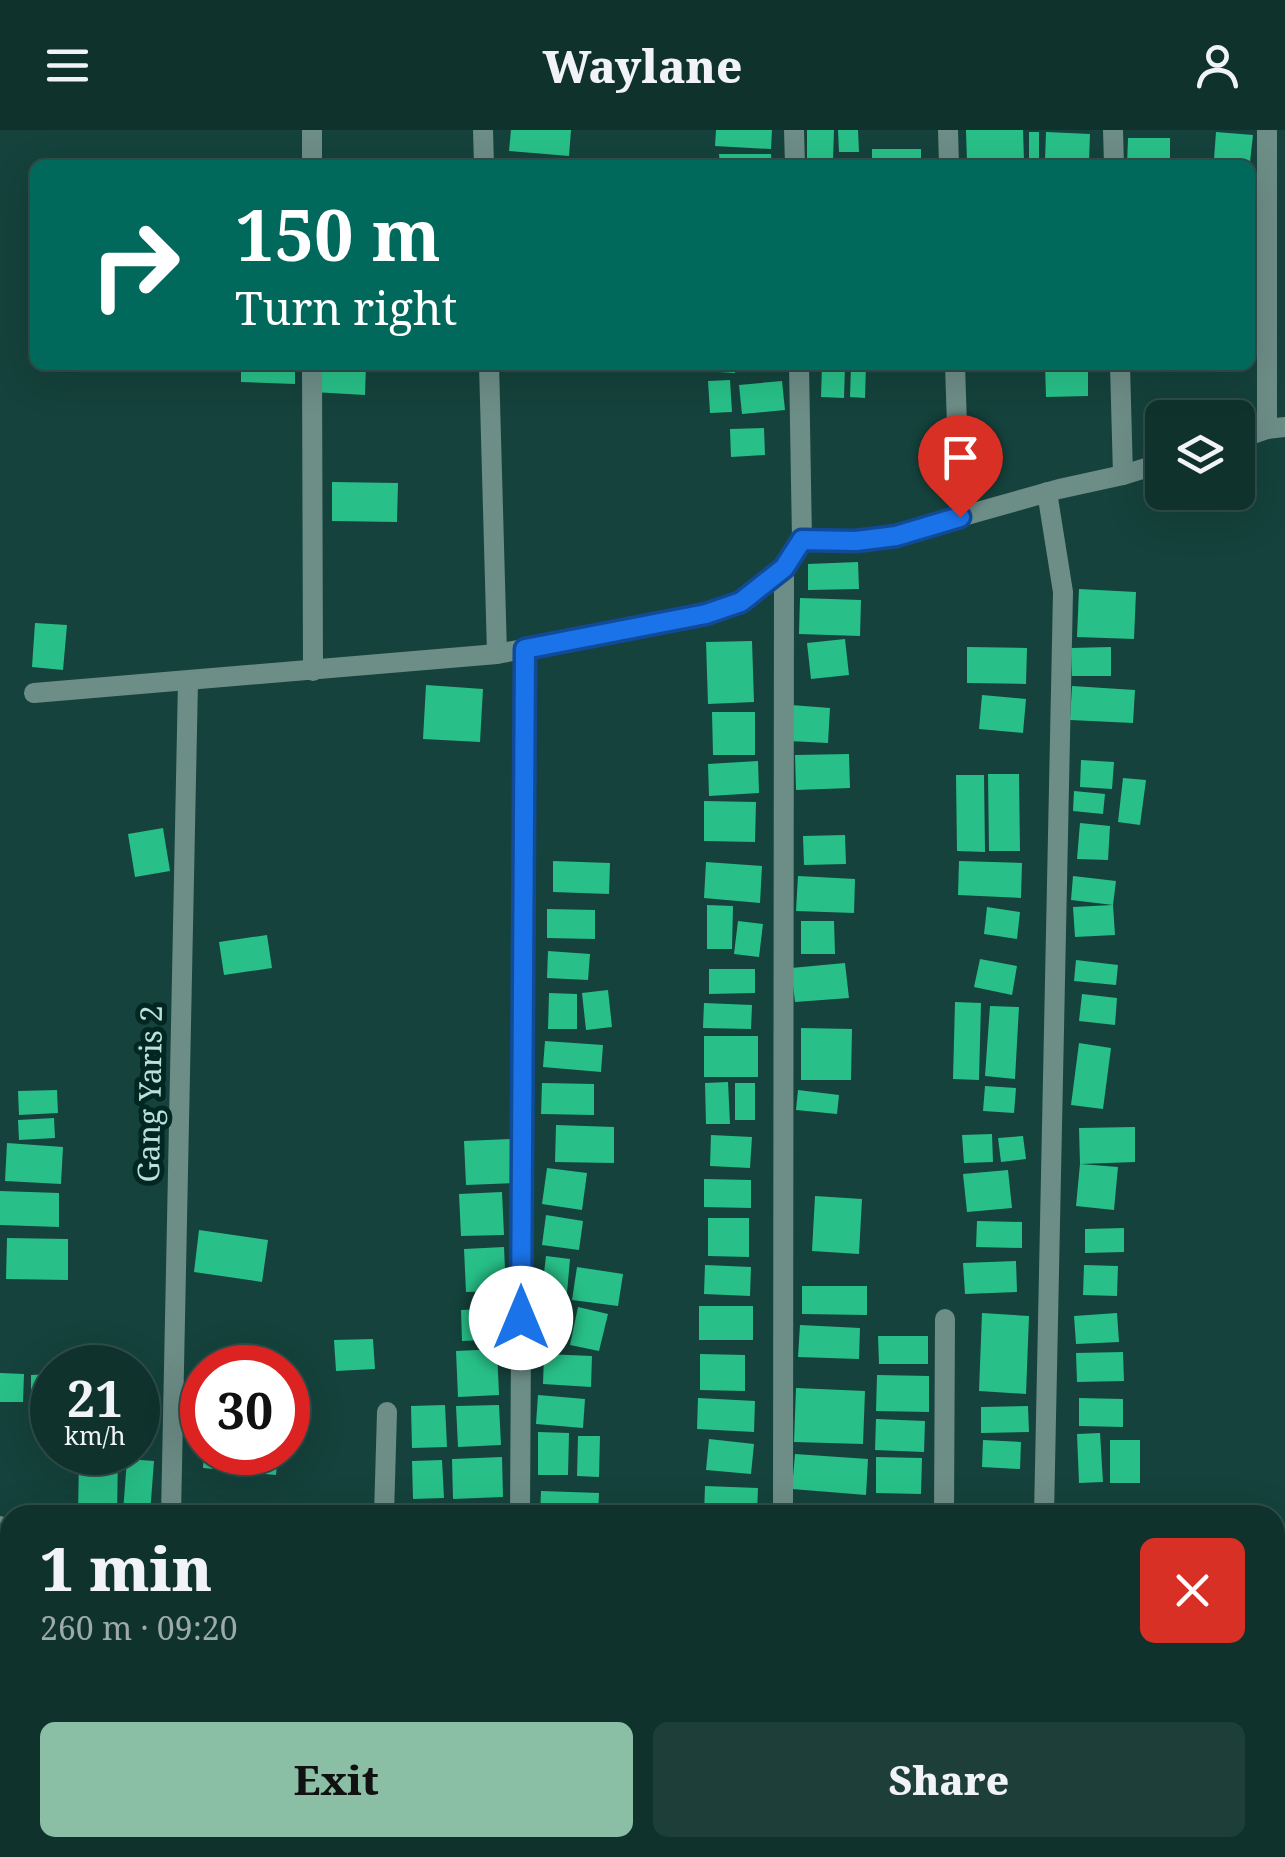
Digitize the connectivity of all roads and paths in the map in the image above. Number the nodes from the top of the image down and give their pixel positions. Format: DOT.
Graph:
graph roads {
  1 [pos="312,130"];
  2 [pos="483,130"];
  3 [pos="794,130"];
  4 [pos="948,130"];
  5 [pos="1113,130"];
  6 [pos="1267,130"];
  7 [pos="312,160"];
  8 [pos="484,160"];
  9 [pos="795,160"];
  10 [pos="949,160"];
  11 [pos="1114,160"];
  12 [pos="312,370"];
  13 [pos="490,370"];
  14 [pos="798,370"];
  15 [pos="956,370"];
  16 [pos="1120,370"];
  17 [pos="1276,428"];
  18 [pos="1145,469"];
  19 [pos="1123,476"];
  20 [pos="1047,492"];
  21 [pos="960,517"];
  22 [pos="802,540"];
  23 [pos="784,568"];
  24 [pos="525,649"];
  25 [pos="497,654"];
  26 [pos="313,671"];
  27 [pos="188,681"];
  28 [pos="34,693"];
  29 [pos="945,1320"];
  30 [pos="388,1412"];
  31 [pos="171,1505"];
  32 [pos="384,1505"];
  33 [pos="520,1505"];
  34 [pos="783,1505"];
  35 [pos="944,1505"];
  36 [pos="1044,1505"];
  37 [pos="0,1526"];
  38 [pos="0,1612"];
  1 -- 7 [label="street"];
  2 -- 8 [label="street"];
  3 -- 9 [label="street"];
  4 -- 10 [label="street"];
  5 -- 11 [label="street"];
  6 -- 17 [label="street"];
  12 -- 26 [label="street"];
  13 -- 25 [label="street"];
  14 -- 22 [label="street"];
  15 -- 21 [label="street"];
  16 -- 19 [label="street"];
  18 -- 19 [label="street"];
  19 -- 20 [label="street"];
  20 -- 21 [label="street"];
  20 -- 36 [label="street"];
  21 -- 22 [label="street"];
  22 -- 23 [label="street"];
  23 -- 24 [label="street"];
  23 -- 34 [label="street"];
  24 -- 25 [label="street"];
  24 -- 33 [label="street"];
  25 -- 26 [label="street"];
  26 -- 27 [label="street"];
  27 -- 28 [label="street"];
  27 -- 31 [label="street, Gang Yaris 2"];
  29 -- 35 [label="street"];
  30 -- 32 [label="street"];
  37 -- 38 [label="street"];
}
